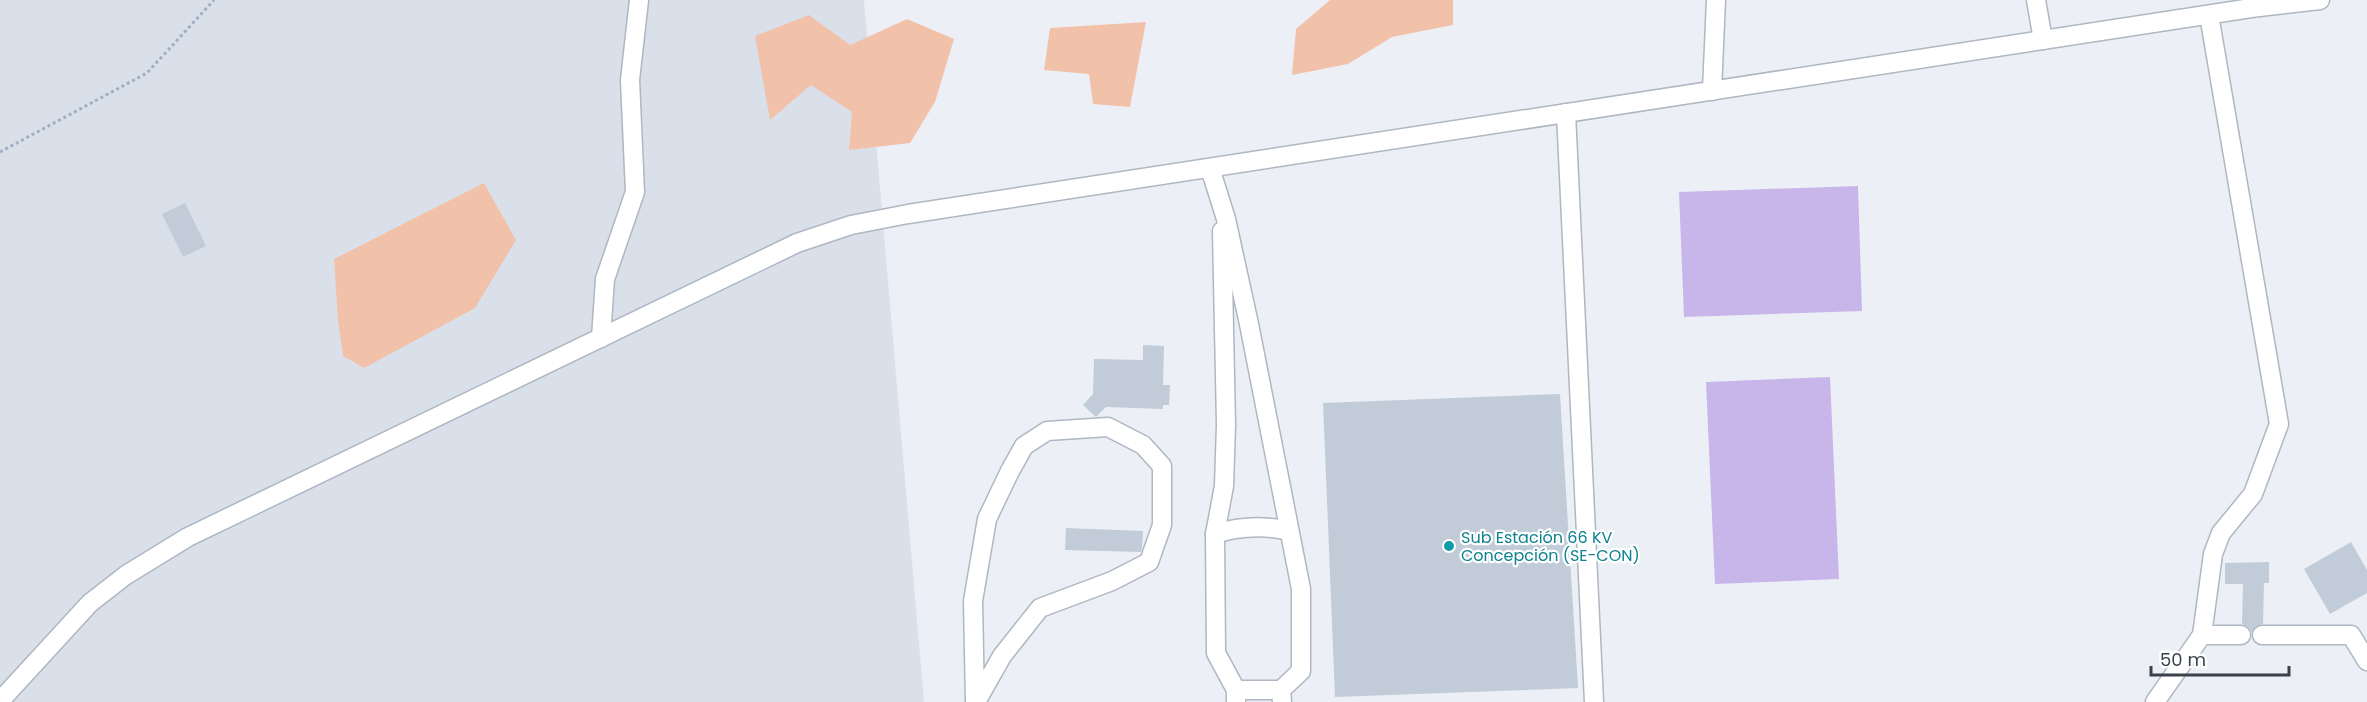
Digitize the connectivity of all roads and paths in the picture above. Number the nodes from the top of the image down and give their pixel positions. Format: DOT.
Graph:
graph roads {
  1 [pos="214,0"];
  2 [pos="639,0"];
  3 [pos="1716,0"];
  4 [pos="2036,0"];
  5 [pos="2320,0"];
  6 [pos="2209,15"];
  7 [pos="2043,40"];
  8 [pos="1712,91"];
  9 [pos="1566,113"];
  10 [pos="0,153"];
  11 [pos="1210,168"];
  12 [pos="1222,208"];
  13 [pos="601,338"];
  14 [pos="1289,531"];
  15 [pos="1215,534"];
  16 [pos="2202,634"];
  17 [pos="2241,635"];
  18 [pos="2262,635"];
  19 [pos="2367,662"];
  20 [pos="1236,696"];
  21 [pos="1281,696"];
  22 [pos="0,701"];
  23 [pos="975,702"];
  24 [pos="1594,702"];
  25 [pos="2156,702"];
  1 -- 10 [label="path"];
  2 -- 13 [label="street"];
  3 -- 8 [label="street"];
  4 -- 7 [label="street"];
  5 -- 6 [label="street"];
  6 -- 7 [label="street"];
  6 -- 16 [label="street"];
  7 -- 8 [label="street"];
  8 -- 9 [label="street"];
  9 -- 11 [label="street"];
  9 -- 24 [label="street"];
  11 -- 12 [label="street"];
  11 -- 13 [label="street"];
  12 -- 14 [label="street"];
  12 -- 15 [label="street"];
  13 -- 22 [label="street"];
  14 -- 15 [label="street"];
  14 -- 21 [label="street"];
  15 -- 20 [label="street"];
  16 -- 17 [label="street"];
  16 -- 25 [label="street"];
  18 -- 19 [label="street"];
  20 -- 21 [label="street"];
  23 -- 23 [label="street"];
}
